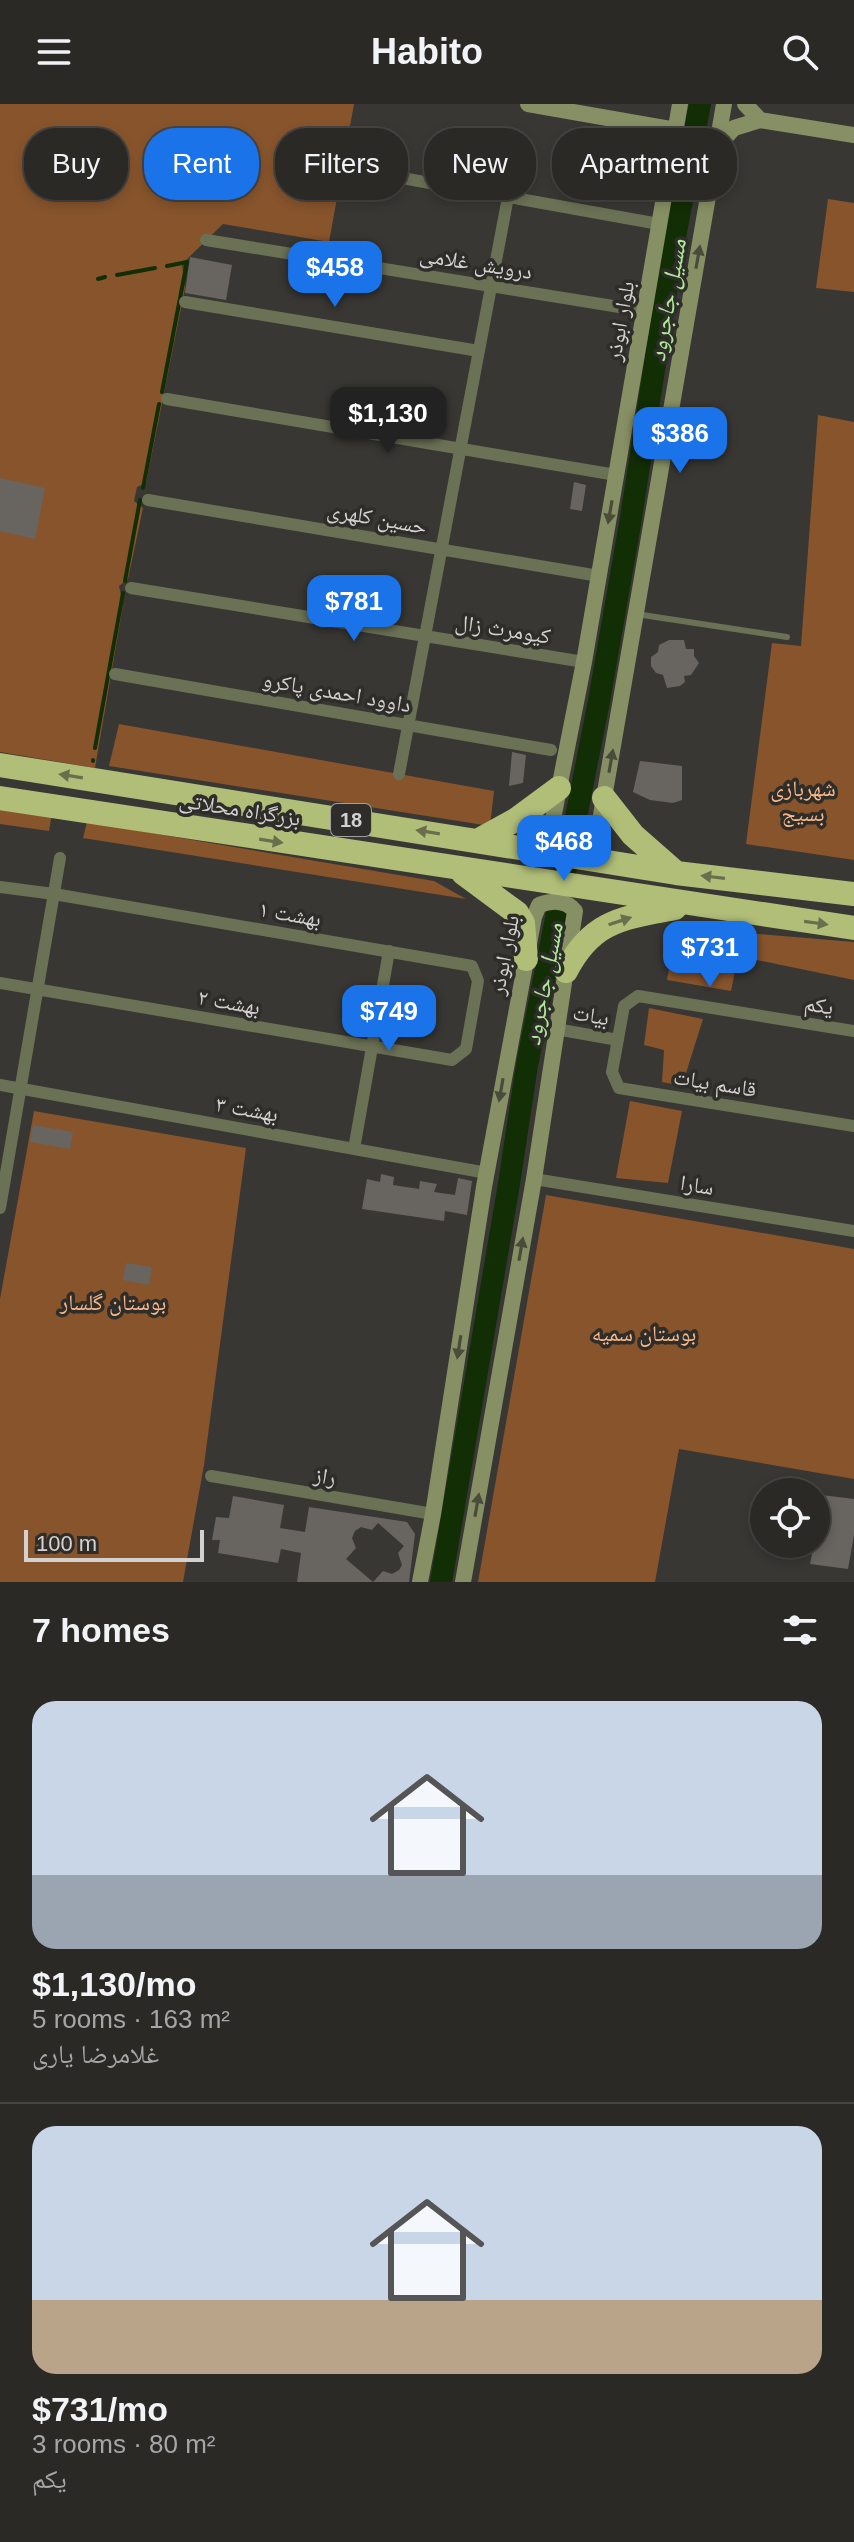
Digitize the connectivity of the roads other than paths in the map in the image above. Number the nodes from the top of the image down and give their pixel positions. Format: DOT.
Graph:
graph roads {
  1 [pos="528,104"];
  2 [pos="724,104"];
  3 [pos="745,104"];
  4 [pos="675,105"];
  5 [pos="760,120"];
  6 [pos="665,128"];
  7 [pos="676,128"];
  8 [pos="720,128"];
  9 [pos="734,128"];
  10 [pos="854,135"];
  11 [pos="507,200"];
  12 [pos="525,200"];
  13 [pos="663,200"];
  14 [pos="708,200"];
  15 [pos="659,224"];
  16 [pos="206,240"];
  17 [pos="491,286"];
  18 [pos="185,302"];
  19 [pos="644,311"];
  20 [pos="479,351"];
  21 [pos="167,399"];
  22 [pos="460,449"];
  23 [pos="616,475"];
  24 [pos="148,500"];
  25 [pos="441,549"];
  26 [pos="599,576"];
  27 [pos="131,588"];
  28 [pos="636,614"];
  29 [pos="425,636"];
  30 [pos="787,637"];
  31 [pos="584,662"];
  32 [pos="115,674"];
  33 [pos="408,724"];
  34 [pos="551,750"];
  35 [pos="0,765"];
  36 [pos="399,774"];
  37 [pos="142,788"];
  38 [pos="559,788"];
  39 [pos="0,798"];
  40 [pos="604,798"];
  41 [pos="229,802"];
  42 [pos="138,820"];
  43 [pos="222,833"];
  44 [pos="479,840"];
  45 [pos="572,843"];
  46 [pos="60,858"];
  47 [pos="458,869"];
  48 [pos="676,873"];
  49 [pos="0,887"];
  50 [pos="54,894"];
  51 [pos="567,894"];
  52 [pos="851,895"];
  53 [pos="694,905"];
  54 [pos="853,928"];
  55 [pos="389,951"];
  56 [pos="526,959"];
  57 [pos="566,971"];
  58 [pos="0,983"];
  59 [pos="38,990"];
  60 [pos="556,1029"];
  61 [pos="854,1031"];
  62 [pos="618,1040"];
  63 [pos="372,1046"];
  64 [pos="452,1060"];
  65 [pos="0,1085"];
  66 [pos="21,1089"];
  67 [pos="854,1126"];
  68 [pos="354,1149"];
  69 [pos="487,1173"];
  70 [pos="534,1179"];
  71 [pos="2,1186"];
  72 [pos="0,1208"];
  73 [pos="854,1231"];
  74 [pos="211,1476"];
  75 [pos="433,1514"];
  76 [pos="420,1582"];
  77 [pos="463,1582"];
  1 -- 6 [label="main road"];
  2 -- 8 [label="main road"];
  3 -- 5 [label="main road"];
  4 -- 7 [label="main road, بلوار ابوذر"];
  5 -- 9 [label="main road"];
  5 -- 10 [label="main road"];
  11 -- 17 [label="street"];
  12 -- 15 [label="street"];
  13 -- 15 [label="main road, بلوار ابوذر"];
  28 -- 14 [label="main road, one-way"];
  15 -- 19 [label="main road, بلوار ابوذر"];
  16 -- 17 [label="street, درویش غلامی"];
  17 -- 19 [label="street, درویش غلامی"];
  17 -- 20 [label="street"];
  18 -- 20 [label="street"];
  19 -- 23 [label="main road, بلوار ابوذر"];
  20 -- 22 [label="street"];
  21 -- 22 [label="street"];
  22 -- 23 [label="street"];
  22 -- 25 [label="street"];
  23 -- 26 [label="main road, بلوار ابوذر, one-way"];
  24 -- 25 [label="street, حسین کلهری"];
  25 -- 26 [label="street, حسین کلهری"];
  25 -- 29 [label="street"];
  26 -- 31 [label="main road, بلوار ابوذر"];
  27 -- 29 [label="street, کیومرث زال"];
  28 -- 30 [label="lane"];
  40 -- 28 [label="main road, one-way"];
  29 -- 31 [label="street, کیومرث زال"];
  29 -- 33 [label="street"];
  31 -- 38 [label="main road, بلوار ابوذر"];
  32 -- 33 [label="street, داوود احمدی پاکرو"];
  33 -- 34 [label="street, داوود احمدی پاکرو"];
  33 -- 36 [label="street"];
  37 -- 35 [label="highway, بزرگراه محلاتی / 18, one-way"];
  37 -- 41 [label="highway, بزرگراه محلاتی / 18"];
  37 -- 42 [label="highway"];
  38 -- 44 [label="highway"];
  38 -- 45 [label="main road, بلوار ابوذر"];
  39 -- 42 [label="highway, بزرگراه محلاتی / 18"];
  40 -- 45 [label="main road"];
  40 -- 48 [label="highway"];
  41 -- 43 [label="highway"];
  44 -- 41 [label="highway, بزرگراه محلاتی / 18, one-way"];
  42 -- 43 [label="highway, بزرگراه محلاتی / 18"];
  43 -- 47 [label="highway, بزرگراه محلاتی / 18, one-way"];
  44 -- 45 [label="highway, بزرگراه محلاتی / 18"];
  45 -- 48 [label="highway, بزرگراه محلاتی / 18"];
  46 -- 50 [label="street"];
  47 -- 51 [label="highway, بزرگراه محلاتی / 18"];
  47 -- 56 [label="highway"];
  52 -- 48 [label="highway, بزرگراه محلاتی / 18, one-way"];
  49 -- 50 [label="street, بهشت ۱"];
  50 -- 55 [label="street, بهشت ۱"];
  50 -- 59 [label="street"];
  51 -- 53 [label="highway, بزرگراه محلاتی / 18"];
  51 -- 56 [label="main road, بلوار ابوذر"];
  51 -- 57 [label="main road"];
  53 -- 54 [label="highway, بزرگراه محلاتی / 18, one-way"];
  57 -- 53 [label="highway, one-way"];
  55 -- 63 [label="street"];
  55 -- 64 [label="street, بهشت ۱"];
  56 -- 69 [label="main road, بلوار ابوذر, one-way"];
  57 -- 60 [label="main road"];
  58 -- 59 [label="street, بهشت ۲"];
  59 -- 63 [label="street, بهشت ۲"];
  59 -- 66 [label="street"];
  60 -- 62 [label="street, بیات"];
  60 -- 70 [label="main road"];
  61 -- 62 [label="street, یکم"];
  62 -- 67 [label="street, قاسم بیات"];
  63 -- 64 [label="street, بهشت ۲"];
  63 -- 68 [label="street"];
  65 -- 66 [label="street, بهشت ۳"];
  66 -- 68 [label="street, بهشت ۳"];
  66 -- 71 [label="street"];
  68 -- 69 [label="street, بهشت ۳"];
  69 -- 75 [label="main road, بلوار ابوذر, one-way"];
  70 -- 73 [label="street, سارا"];
  77 -- 70 [label="main road, one-way"];
  71 -- 72 [label="street"];
  74 -- 75 [label="street, راز"];
  75 -- 76 [label="main road, بلوار ابوذر"];
}
